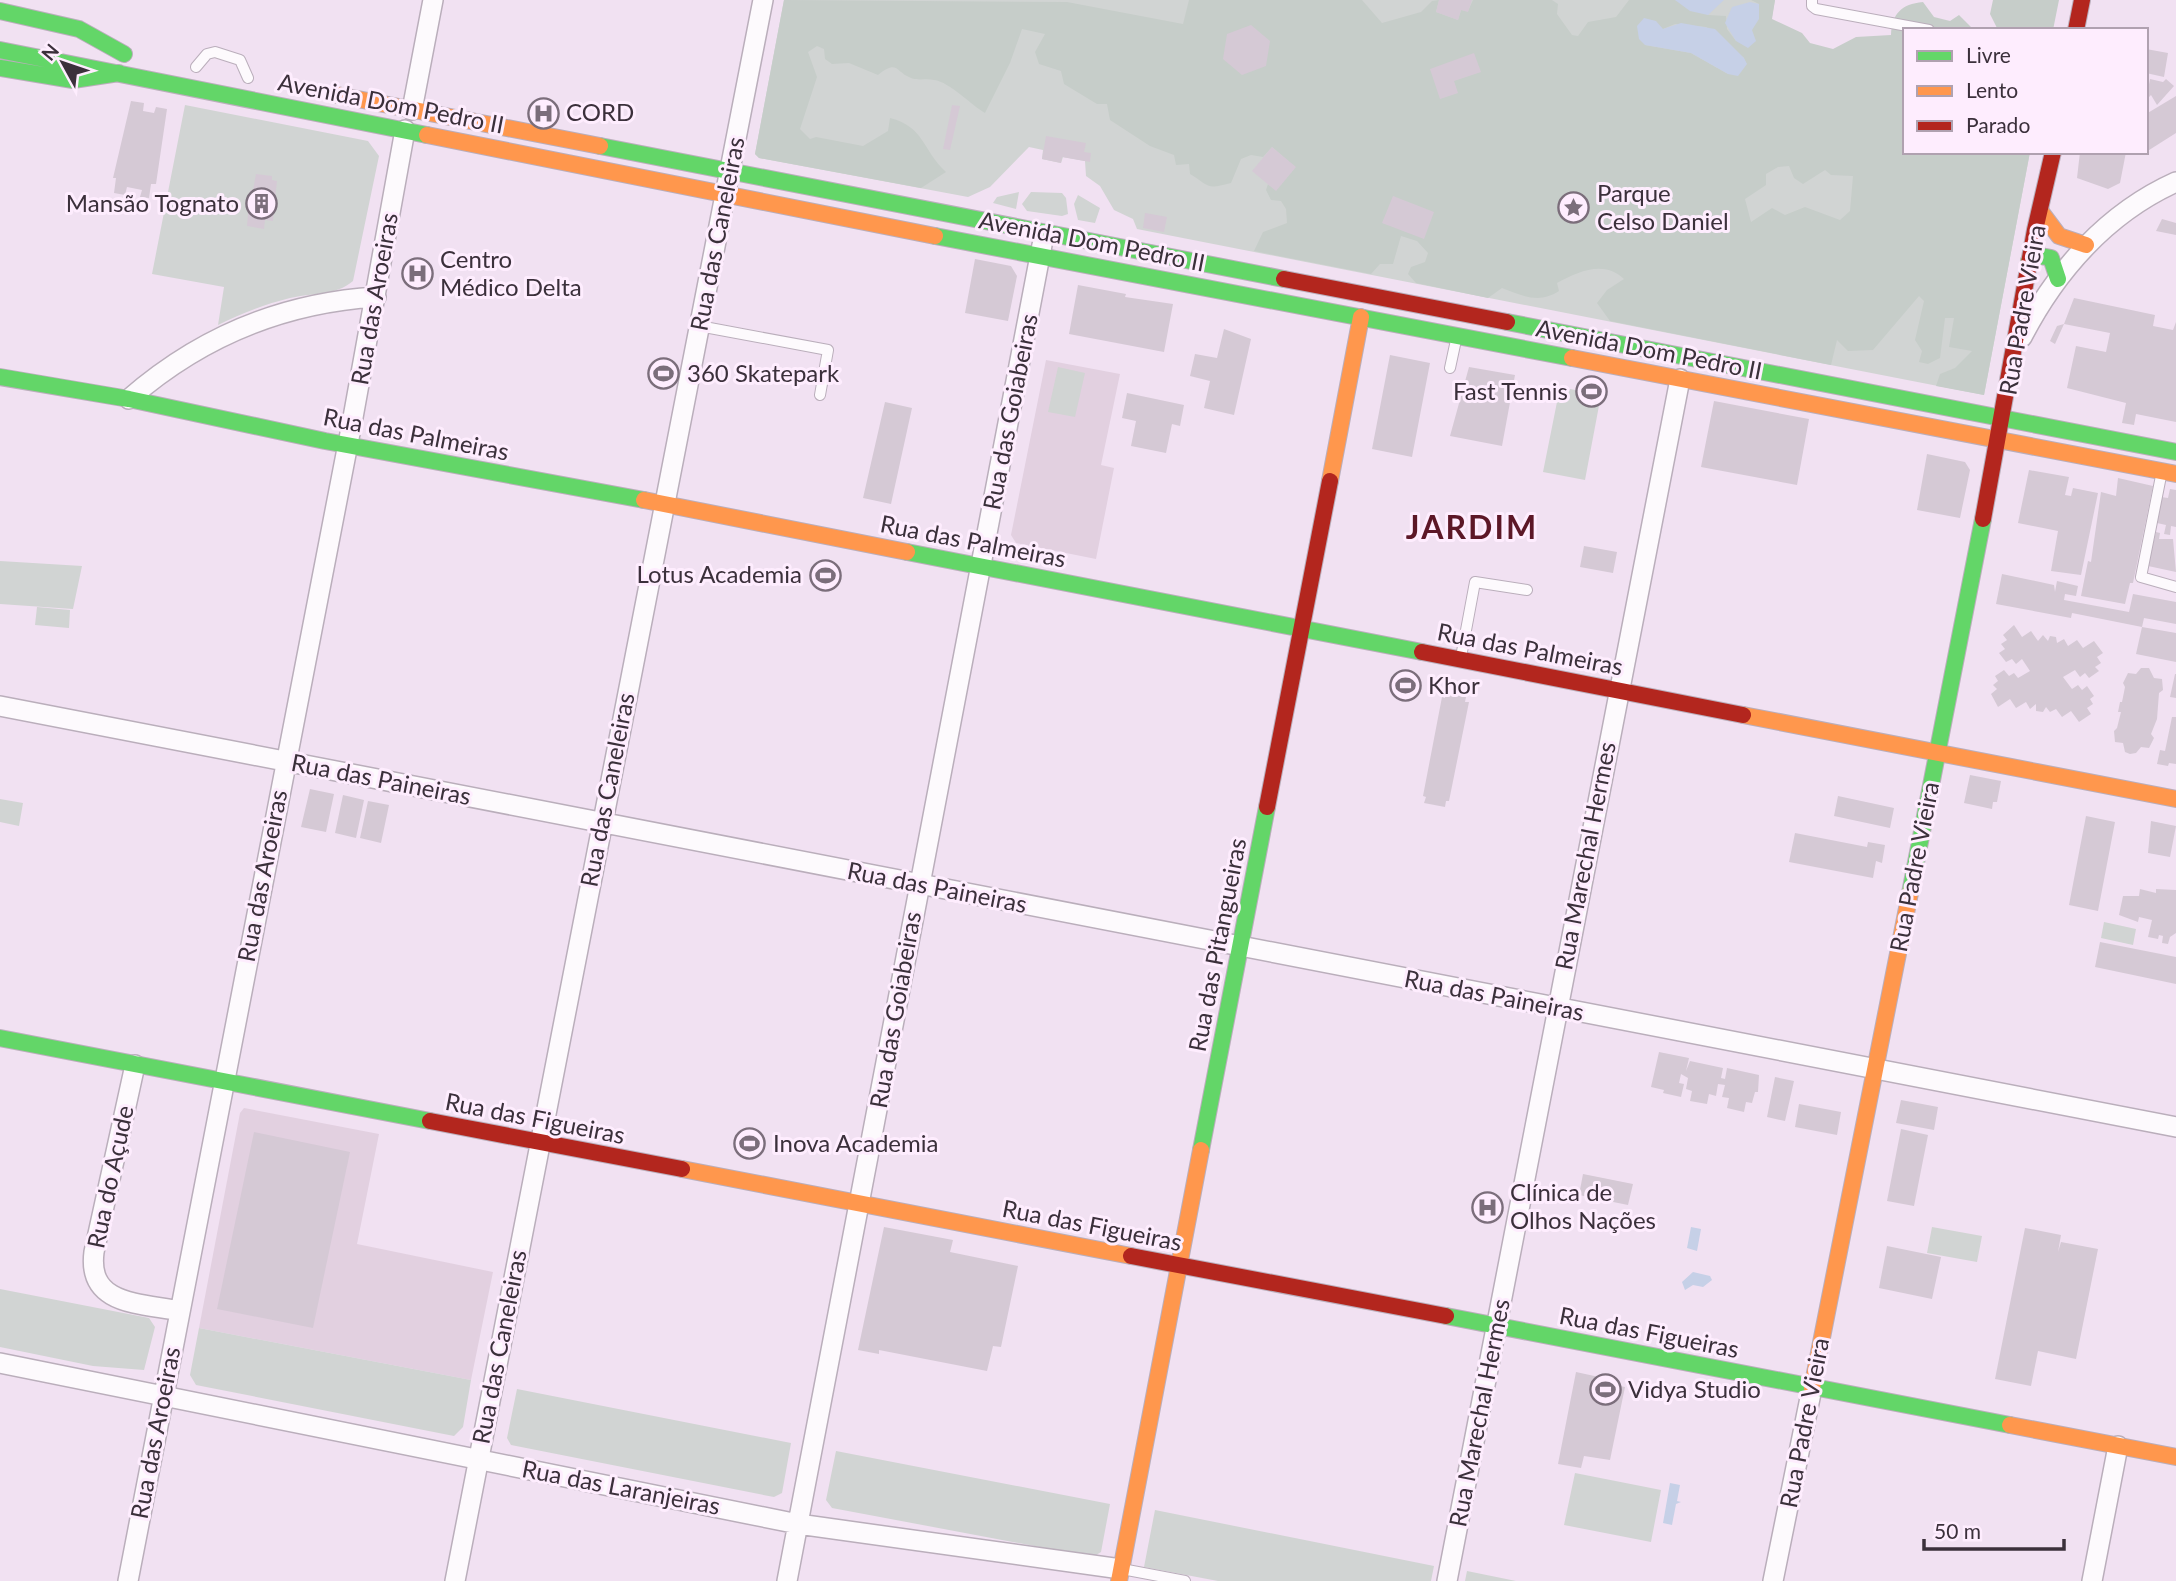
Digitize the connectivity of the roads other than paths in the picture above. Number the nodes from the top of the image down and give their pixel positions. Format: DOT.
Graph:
graph roads {
  1 [pos="433,0"];
  2 [pos="763,0"];
  3 [pos="1812,0"];
  4 [pos="2082,0"];
  5 [pos="0,11"];
  6 [pos="1919,28"];
  7 [pos="2076,28"];
  8 [pos="35,36"];
  9 [pos="0,50"];
  10 [pos="0,68"];
  11 [pos="203,69"];
  12 [pos="119,73"];
  13 [pos="254,79"];
  14 [pos="320,92"];
  15 [pos="412,110"];
  16 [pos="405,130"];
  17 [pos="2053,154"];
  18 [pos="731,172"];
  19 [pos="2176,182"];
  20 [pos="726,194"];
  21 [pos="2041,212"];
  22 [pos="1044,234"];
  23 [pos="2087,246"];
  24 [pos="1040,256"];
  25 [pos="2029,261"];
  26 [pos="2058,279"];
  27 [pos="376,297"];
  28 [pos="1361,317"];
  29 [pos="699,326"];
  30 [pos="1456,336"];
  31 [pos="2017,347"];
  32 [pos="1450,368"];
  33 [pos="0,377"];
  34 [pos="1680,379"];
  35 [pos="820,395"];
  36 [pos="129,399"];
  37 [pos="2003,419"];
  38 [pos="1999,440"];
  39 [pos="347,445"];
  40 [pos="2176,452"];
  41 [pos="2169,473"];
  42 [pos="663,504"];
  43 [pos="981,566"];
  44 [pos="2176,587"];
  45 [pos="1527,590"];
  46 [pos="1302,629"];
  47 [pos="1460,660"];
  48 [pos="1619,691"];
  49 [pos="0,706"];
  50 [pos="1937,753"];
  51 [pos="286,762"];
  52 [pos="2176,799"];
  53 [pos="601,823"];
  54 [pos="919,885"];
  55 [pos="1240,947"];
  56 [pos="1557,1009"];
  57 [pos="0,1038"];
  58 [pos="135,1065"];
  59 [pos="1875,1070"];
  60 [pos="223,1083"];
  61 [pos="2176,1127"];
  62 [pos="540,1144"];
  63 [pos="860,1204"];
  64 [pos="1180,1266"];
  65 [pos="180,1311"];
  66 [pos="1496,1327"];
  67 [pos="0,1363"];
  68 [pos="1812,1388"];
  69 [pos="163,1397"];
  70 [pos="2118,1446"];
  71 [pos="2176,1457"];
  72 [pos="478,1460"];
  73 [pos="798,1524"];
  74 [pos="1120,1575"];
  75 [pos="128,1581"];
  76 [pos="455,1581"];
  77 [pos="787,1581"];
  78 [pos="1185,1581"];
  79 [pos="1447,1581"];
  80 [pos="1773,1581"];
  81 [pos="2092,1581"];
  1 -- 15 [label="street"];
  2 -- 18 [label="street, Rua das Caneleiras"];
  3 -- 6 [label="lane"];
  4 -- 7 [label="main road"];
  5 -- 8 [label="main road"];
  9 -- 12 [label="main road, Avenida Dom Pedro II"];
  10 -- 12 [label="main road"];
  11 -- 13 [label="main road, Avenida Dom Pedro II"];
  11 -- 13 [label="lane"];
  12 -- 16 [label="main road, Avenida Dom Pedro II"];
  14 -- 15 [label="main road, Avenida Dom Pedro II"];
  15 -- 18 [label="main road, Avenida Dom Pedro II"];
  16 -- 20 [label="main road, Avenida Dom Pedro II"];
  16 -- 27 [label="street, Rua das Aroeiras"];
  17 -- 21 [label="main road, Rua Padre Vieira"];
  18 -- 20 [label="street, Rua das Caneleiras"];
  18 -- 22 [label="main road, Avenida Dom Pedro II"];
  19 -- 23 [label="street"];
  20 -- 24 [label="main road, Avenida Dom Pedro II"];
  20 -- 29 [label="street, Rua das Caneleiras"];
  21 -- 23 [label="main road"];
  21 -- 25 [label="main road, Rua Padre Vieira"];
  22 -- 24 [label="street, Rua das Goiabeiras"];
  22 -- 37 [label="main road, Avenida Dom Pedro II"];
  23 -- 26 [label="street"];
  24 -- 28 [label="main road, Avenida Dom Pedro II"];
  24 -- 43 [label="street, Rua das Goiabeiras"];
  25 -- 26 [label="main road"];
  25 -- 31 [label="main road, Rua Padre Vieira"];
  26 -- 31 [label="street"];
  27 -- 36 [label="street"];
  27 -- 39 [label="street, Rua das Aroeiras"];
  28 -- 30 [label="main road, Avenida Dom Pedro II"];
  28 -- 46 [label="main road, Rua das Pitangueiras"];
  29 -- 35 [label="lane"];
  29 -- 42 [label="street, Rua das Caneleiras"];
  30 -- 32 [label="lane"];
  30 -- 34 [label="main road, Avenida Dom Pedro II"];
  31 -- 37 [label="main road, Rua Padre Vieira"];
  33 -- 36 [label="main road, Rua das Palmeiras"];
  34 -- 38 [label="main road, Avenida Dom Pedro II"];
  34 -- 48 [label="street, Rua Marechal Hermes"];
  36 -- 39 [label="main road, Rua das Palmeiras"];
  37 -- 38 [label="main road, Rua Padre Vieira"];
  37 -- 40 [label="main road, Avenida Dom Pedro II"];
  38 -- 41 [label="main road, Avenida Dom Pedro II"];
  38 -- 50 [label="main road, Rua Padre Vieira"];
  39 -- 42 [label="main road, Rua das Palmeiras"];
  39 -- 51 [label="street, Rua das Aroeiras"];
  41 -- 44 [label="lane"];
  42 -- 43 [label="main road, Rua das Palmeiras"];
  42 -- 53 [label="street, Rua das Caneleiras"];
  43 -- 46 [label="main road, Rua das Palmeiras"];
  43 -- 54 [label="street, Rua das Goiabeiras"];
  45 -- 47 [label="lane"];
  46 -- 47 [label="main road, Rua das Palmeiras"];
  46 -- 55 [label="main road, Rua das Pitangueiras"];
  47 -- 48 [label="main road, Rua das Palmeiras"];
  48 -- 50 [label="main road, Rua das Palmeiras"];
  48 -- 56 [label="street, Rua Marechal Hermes"];
  49 -- 51 [label="street, Rua das Paineiras"];
  50 -- 52 [label="main road, Rua das Palmeiras"];
  50 -- 59 [label="main road, Rua Padre Vieira"];
  51 -- 53 [label="street, Rua das Paineiras"];
  51 -- 60 [label="street, Rua das Aroeiras"];
  53 -- 54 [label="street, Rua das Paineiras"];
  53 -- 62 [label="street, Rua das Caneleiras"];
  54 -- 55 [label="street, Rua das Paineiras"];
  54 -- 63 [label="street, Rua das Goiabeiras"];
  55 -- 56 [label="street, Rua das Paineiras"];
  55 -- 64 [label="main road, Rua das Pitangueiras"];
  56 -- 59 [label="street, Rua das Paineiras"];
  56 -- 66 [label="street, Rua Marechal Hermes"];
  57 -- 58 [label="main road, Rua das Figueiras"];
  58 -- 60 [label="main road, Rua das Figueiras"];
  58 -- 65 [label="street, Rua do Açude"];
  59 -- 61 [label="street, Rua das Paineiras"];
  59 -- 68 [label="main road, Rua Padre Vieira"];
  60 -- 62 [label="main road, Rua das Figueiras"];
  60 -- 65 [label="street, Rua das Aroeiras"];
  62 -- 63 [label="main road, Rua das Figueiras"];
  62 -- 72 [label="street, Rua das Caneleiras"];
  63 -- 64 [label="main road, Rua das Figueiras"];
  63 -- 73 [label="street, Rua das Goiabeiras"];
  64 -- 66 [label="main road, Rua das Figueiras"];
  64 -- 74 [label="main road, Rua das Pitangueiras"];
  65 -- 69 [label="street, Rua das Aroeiras"];
  66 -- 68 [label="main road, Rua das Figueiras"];
  66 -- 79 [label="street, Rua Marechal Hermes"];
  67 -- 69 [label="street, Rua das Laranjeiras"];
  68 -- 70 [label="main road, Rua das Figueiras"];
  68 -- 80 [label="street, Rua Padre Vieira"];
  69 -- 72 [label="street, Rua das Laranjeiras"];
  69 -- 75 [label="street, Rua das Aroeiras"];
  70 -- 71 [label="main road, Rua das Figueiras"];
  70 -- 81 [label="street"];
  72 -- 73 [label="street, Rua das Laranjeiras"];
  72 -- 76 [label="street, Rua das Caneleiras"];
  73 -- 74 [label="street, Rua das Laranjeiras"];
  73 -- 77 [label="street, Rua das Goiabeiras"];
  74 -- 78 [label="lane"];
}
